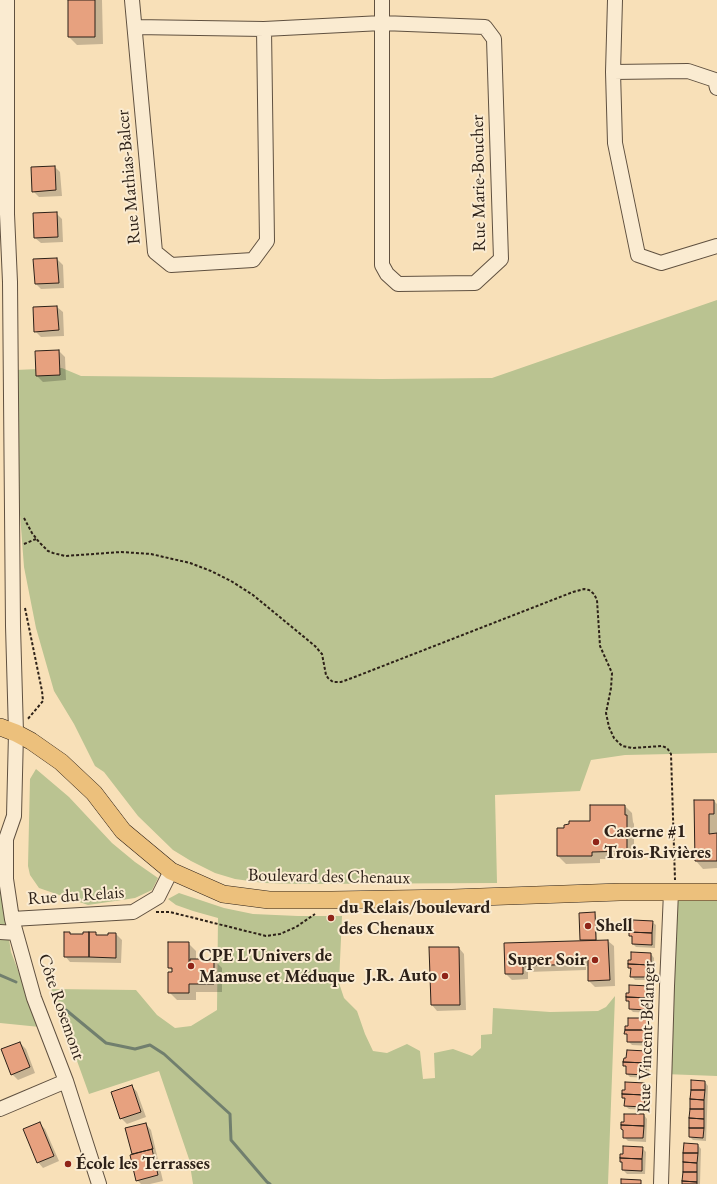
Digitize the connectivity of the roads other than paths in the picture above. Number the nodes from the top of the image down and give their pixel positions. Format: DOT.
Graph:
graph roads {
  1 [pos="7,0"];
  2 [pos="132,0"];
  3 [pos="382,0"];
  4 [pos="615,0"];
  5 [pos="382,23"];
  6 [pos="135,27"];
  7 [pos="264,29"];
  8 [pos="614,72"];
  9 [pos="717,88"];
  10 [pos="4,214"];
  11 [pos="717,246"];
  12 [pos="6,453"];
  13 [pos="0,727"];
  14 [pos="16,733"];
  15 [pos="3,834"];
  16 [pos="3,857"];
  17 [pos="170,871"];
  18 [pos="671,892"];
  19 [pos="717,892"];
  20 [pos="12,919"];
  21 [pos="0,932"];
  22 [pos="16,933"];
  23 [pos="66,1081"];
  24 [pos="0,1109"];
  25 [pos="99,1184"];
  26 [pos="661,1184"];
  1 -- 10 [label="street, Côte Rosemont"];
  2 -- 6 [label="street, Rue Mathias-Balcer"];
  3 -- 5 [label="street, Rue Marie-Boucher"];
  4 -- 8 [label="street"];
  5 -- 5 [label="street, Rue Marie-Boucher"];
  5 -- 7 [label="street, Rue Marie-Boucher"];
  6 -- 7 [label="street, Rue Marie-Boucher"];
  6 -- 7 [label="street, Rue Mathias-Balcer"];
  8 -- 9 [label="street"];
  8 -- 11 [label="street"];
  10 -- 12 [label="street, Côte Rosemont"];
  12 -- 14 [label="street, Côte Rosemont"];
  13 -- 14 [label="main road, Boulevard des Chenaux"];
  14 -- 15 [label="street, Côte Rosemont"];
  14 -- 17 [label="main road, Boulevard des Chenaux"];
  15 -- 16 [label="street, Côte Rosemont"];
  16 -- 20 [label="street, Côte Rosemont"];
  17 -- 18 [label="main road, Boulevard des Chenaux"];
  17 -- 20 [label="street, Rue du Relais"];
  18 -- 19 [label="main road, Boulevard des Chenaux"];
  18 -- 26 [label="street, Rue Vincent-Bélanger"];
  20 -- 22 [label="street, Côte Rosemont"];
  21 -- 22 [label="street"];
  22 -- 23 [label="street, Côte Rosemont"];
  23 -- 24 [label="street"];
  23 -- 25 [label="street, Côte Rosemont"];
}
